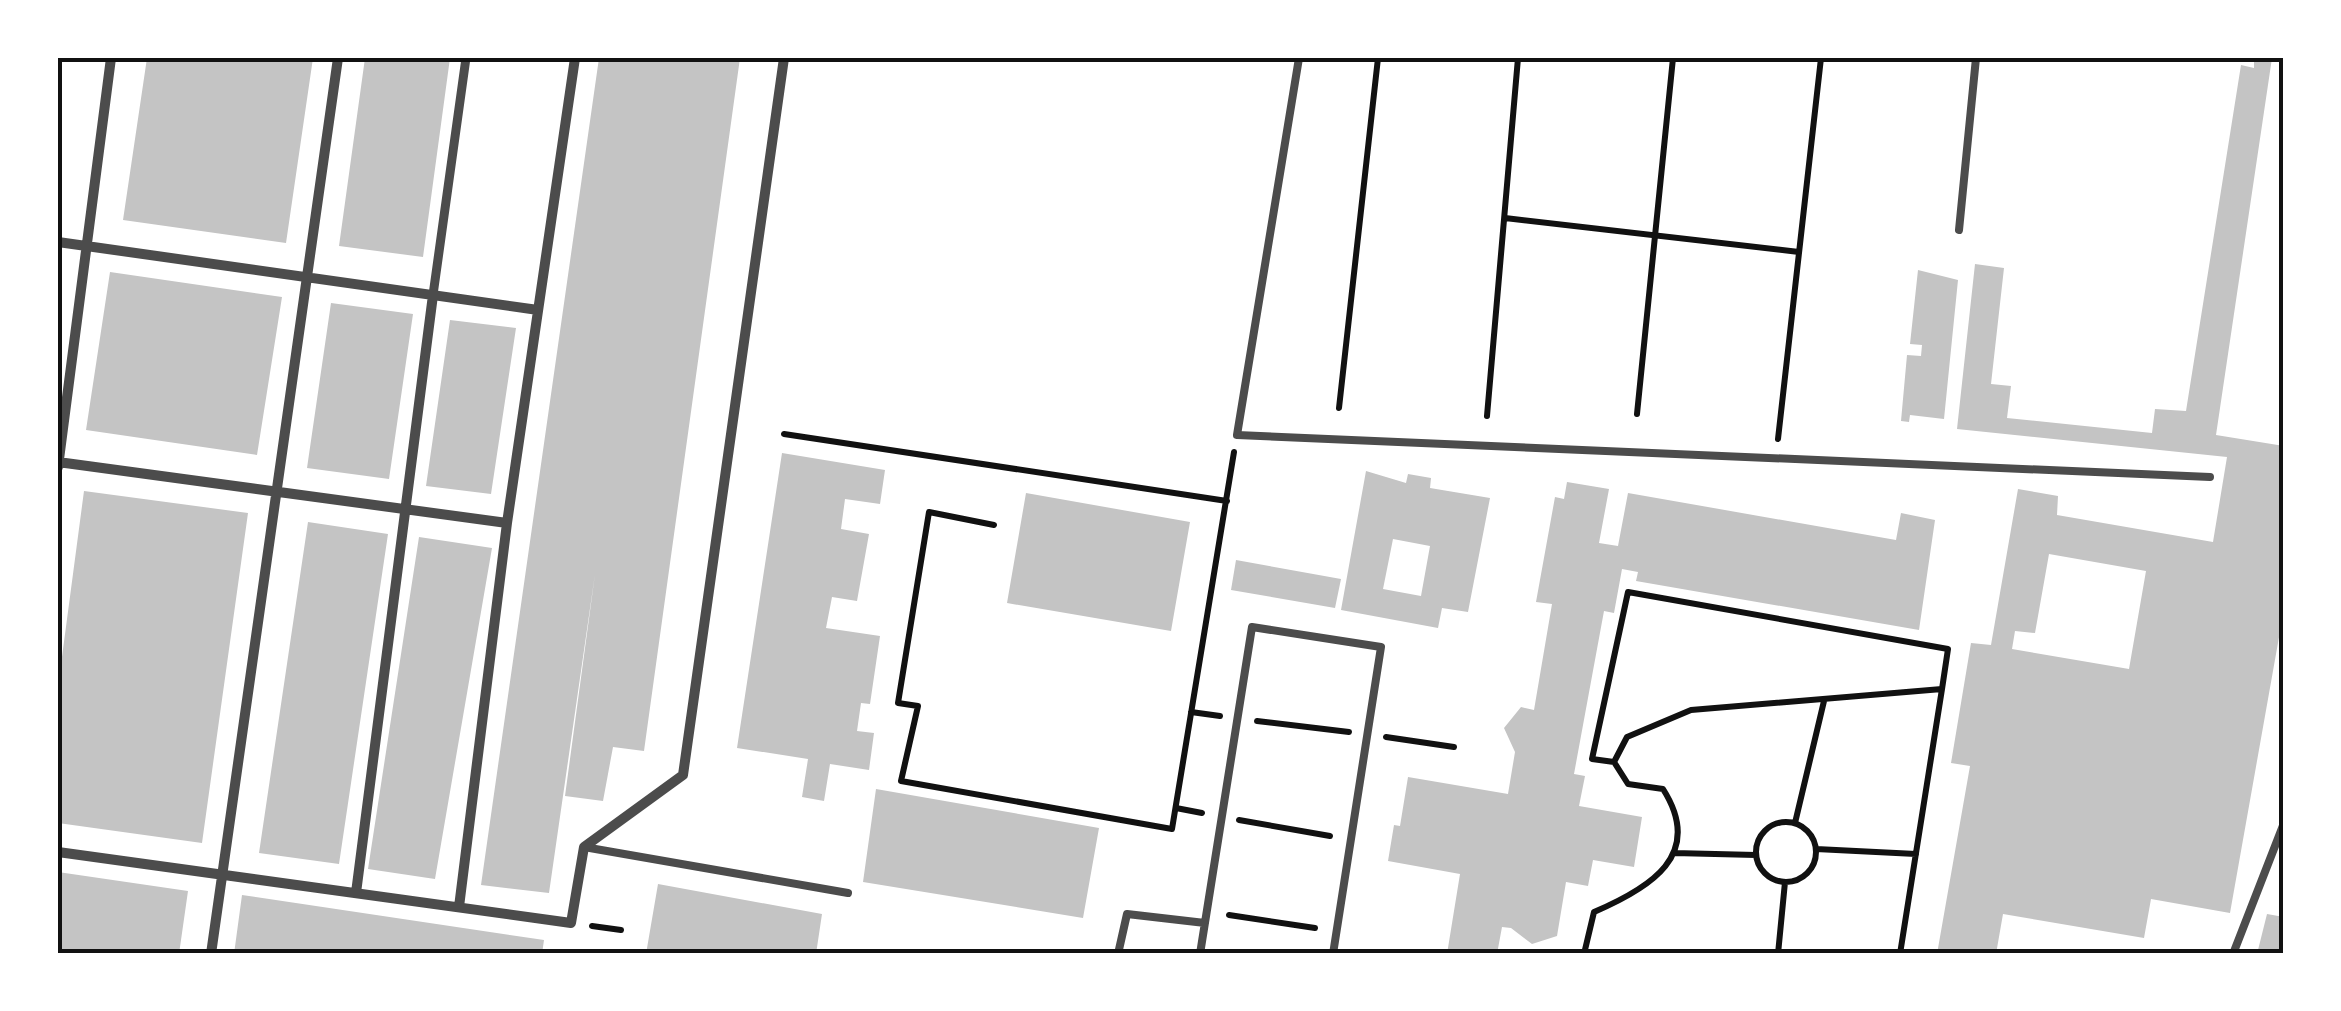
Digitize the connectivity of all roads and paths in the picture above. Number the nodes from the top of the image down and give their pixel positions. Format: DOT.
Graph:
graph roads {
  1 [pos="111,58"];
  2 [pos="338,58"];
  3 [pos="466,58"];
  4 [pos="575,58"];
  5 [pos="784,58"];
  6 [pos="1299,58"];
  7 [pos="1378,58"];
  8 [pos="1518,58"];
  9 [pos="1672,58"];
  10 [pos="1821,58"];
  11 [pos="1976,58"];
  12 [pos="1505,218"];
  13 [pos="1960,230"];
  14 [pos="1656,236"];
  15 [pos="58,242"];
  16 [pos="86,246"];
  17 [pos="1799,252"];
  18 [pos="308,277"];
  19 [pos="433,294"];
  20 [pos="538,310"];
  21 [pos="1339,408"];
  22 [pos="1637,414"];
  23 [pos="1486,416"];
  24 [pos="784,434"];
  25 [pos="1237,436"];
  26 [pos="1776,456"];
  27 [pos="58,464"];
  28 [pos="2210,477"];
  29 [pos="278,493"];
  30 [pos="1226,501"];
  31 [pos="404,509"];
  32 [pos="508,523"];
  33 [pos="994,525"];
  34 [pos="1942,689"];
  35 [pos="1824,701"];
  36 [pos="1192,712"];
  37 [pos="1237,718"];
  38 [pos="1368,734"];
  39 [pos="1454,748"];
  40 [pos="1614,762"];
  41 [pos="1176,808"];
  42 [pos="1222,817"];
  43 [pos="1796,823"];
  44 [pos="2284,823"];
  45 [pos="1351,839"];
  46 [pos="584,846"];
  47 [pos="1816,850"];
  48 [pos="58,852"];
  49 [pos="1674,853"];
  50 [pos="1916,854"];
  51 [pos="1756,855"];
  52 [pos="224,874"];
  53 [pos="1785,882"];
  54 [pos="356,892"];
  55 [pos="848,893"];
  56 [pos="459,907"];
  57 [pos="1207,912"];
  58 [pos="1205,922"];
  59 [pos="1336,932"];
  60 [pos="211,954"];
  61 [pos="1118,954"];
  62 [pos="1200,954"];
  63 [pos="1333,954"];
  64 [pos="1584,954"];
  65 [pos="1778,954"];
  66 [pos="1900,954"];
  67 [pos="2234,954"];
  1 -- 16 [label="street"];
  2 -- 18 [label="street"];
  3 -- 19 [label="street"];
  4 -- 20 [label="street"];
  5 -- 46 [label="street"];
  6 -- 25 [label="lane"];
  7 -- 21 [label="path"];
  8 -- 12 [label="path"];
  9 -- 14 [label="path"];
  10 -- 17 [label="path"];
  11 -- 13 [label="lane"];
  12 -- 14 [label="path"];
  12 -- 23 [label="path"];
  14 -- 17 [label="path"];
  14 -- 22 [label="path"];
  15 -- 16 [label="street"];
  16 -- 18 [label="street"];
  16 -- 27 [label="street"];
  17 -- 26 [label="path"];
  18 -- 19 [label="street"];
  18 -- 29 [label="street"];
  19 -- 20 [label="street"];
  19 -- 31 [label="street"];
  20 -- 32 [label="street"];
  24 -- 30 [label="path"];
  25 -- 26 [label="lane"];
  25 -- 30 [label="path"];
  26 -- 28 [label="lane"];
  27 -- 29 [label="street"];
  29 -- 31 [label="street"];
  29 -- 52 [label="street"];
  30 -- 36 [label="path"];
  31 -- 32 [label="street"];
  31 -- 54 [label="street"];
  32 -- 56 [label="street"];
  33 -- 41 [label="path"];
  34 -- 35 [label="path"];
  34 -- 40 [label="path"];
  34 -- 50 [label="path"];
  35 -- 40 [label="path"];
  35 -- 43 [label="path"];
  36 -- 37 [label="path"];
  36 -- 41 [label="path"];
  37 -- 38 [label="path"];
  37 -- 38 [label="lane"];
  37 -- 42 [label="lane"];
  38 -- 39 [label="path"];
  38 -- 45 [label="lane"];
  40 -- 49 [label="path"];
  41 -- 42 [label="path"];
  42 -- 45 [label="path"];
  42 -- 57 [label="lane"];
  43 -- 47 [label="path"];
  43 -- 51 [label="path"];
  44 -- 67 [label="lane"];
  45 -- 59 [label="lane"];
  46 -- 55 [label="lane"];
  46 -- 56 [label="street"];
  47 -- 50 [label="path"];
  47 -- 53 [label="path"];
  48 -- 52 [label="street"];
  49 -- 51 [label="path"];
  49 -- 64 [label="path"];
  50 -- 66 [label="path"];
  51 -- 53 [label="path"];
  52 -- 54 [label="street"];
  52 -- 60 [label="street"];
  53 -- 65 [label="path"];
  54 -- 56 [label="street"];
  57 -- 58 [label="lane"];
  57 -- 59 [label="path"];
  58 -- 61 [label="lane"];
  58 -- 62 [label="lane"];
  59 -- 63 [label="lane"];
}
